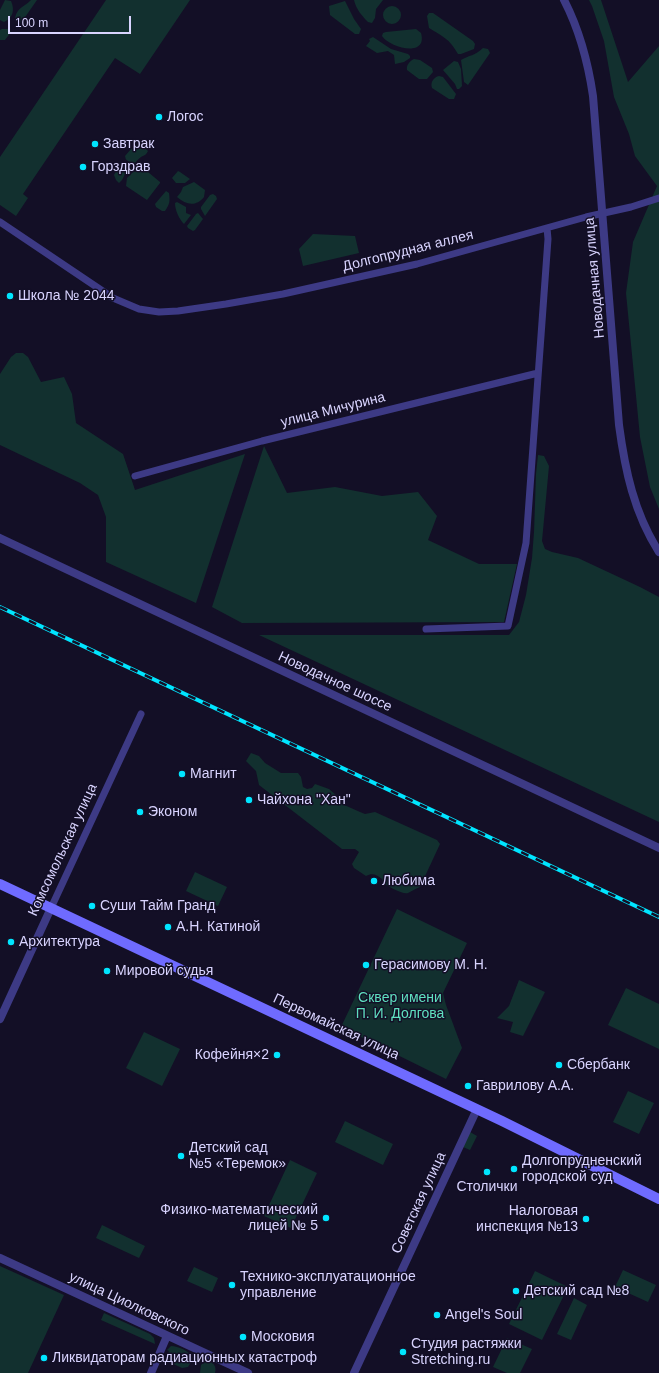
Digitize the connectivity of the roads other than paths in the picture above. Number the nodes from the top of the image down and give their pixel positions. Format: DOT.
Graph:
graph roads {
  1 [pos="564,0"];
  2 [pos="659,198"];
  3 [pos="602,214"];
  4 [pos="0,222"];
  5 [pos="547,228"];
  6 [pos="538,373"];
  7 [pos="135,476"];
  8 [pos="0,538"];
  9 [pos="659,552"];
  10 [pos="426,628"];
  11 [pos="141,714"];
  12 [pos="659,848"];
  13 [pos="0,884"];
  14 [pos="51,908"];
  15 [pos="0,1019"];
  16 [pos="477,1110"];
  17 [pos="659,1199"];
  18 [pos="0,1258"];
  19 [pos="167,1336"];
  20 [pos="151,1373"];
  21 [pos="248,1373"];
  22 [pos="354,1373"];
  1 -- 3 [label="street, Новодачная улица"];
  2 -- 3 [label="street, Долгопрудная аллея"];
  3 -- 5 [label="street, Долгопрудная аллея"];
  3 -- 9 [label="street, Новодачная улица"];
  4 -- 5 [label="street, Долгопрудная аллея"];
  5 -- 6 [label="street"];
  6 -- 7 [label="street, улица Мичурина"];
  6 -- 10 [label="street"];
  8 -- 12 [label="street, Новодачное шоссе"];
  11 -- 14 [label="street, Комсомольская улица"];
  13 -- 14 [label="main road, Первомайская улица"];
  14 -- 15 [label="street, Комсомольская улица"];
  14 -- 16 [label="main road, Первомайская улица"];
  16 -- 17 [label="main road, Первомайская улица"];
  16 -- 22 [label="street, Советская улица"];
  18 -- 19 [label="street, улица Циолковского"];
  19 -- 20 [label="street"];
  19 -- 21 [label="street, улица Циолковского"];
}
